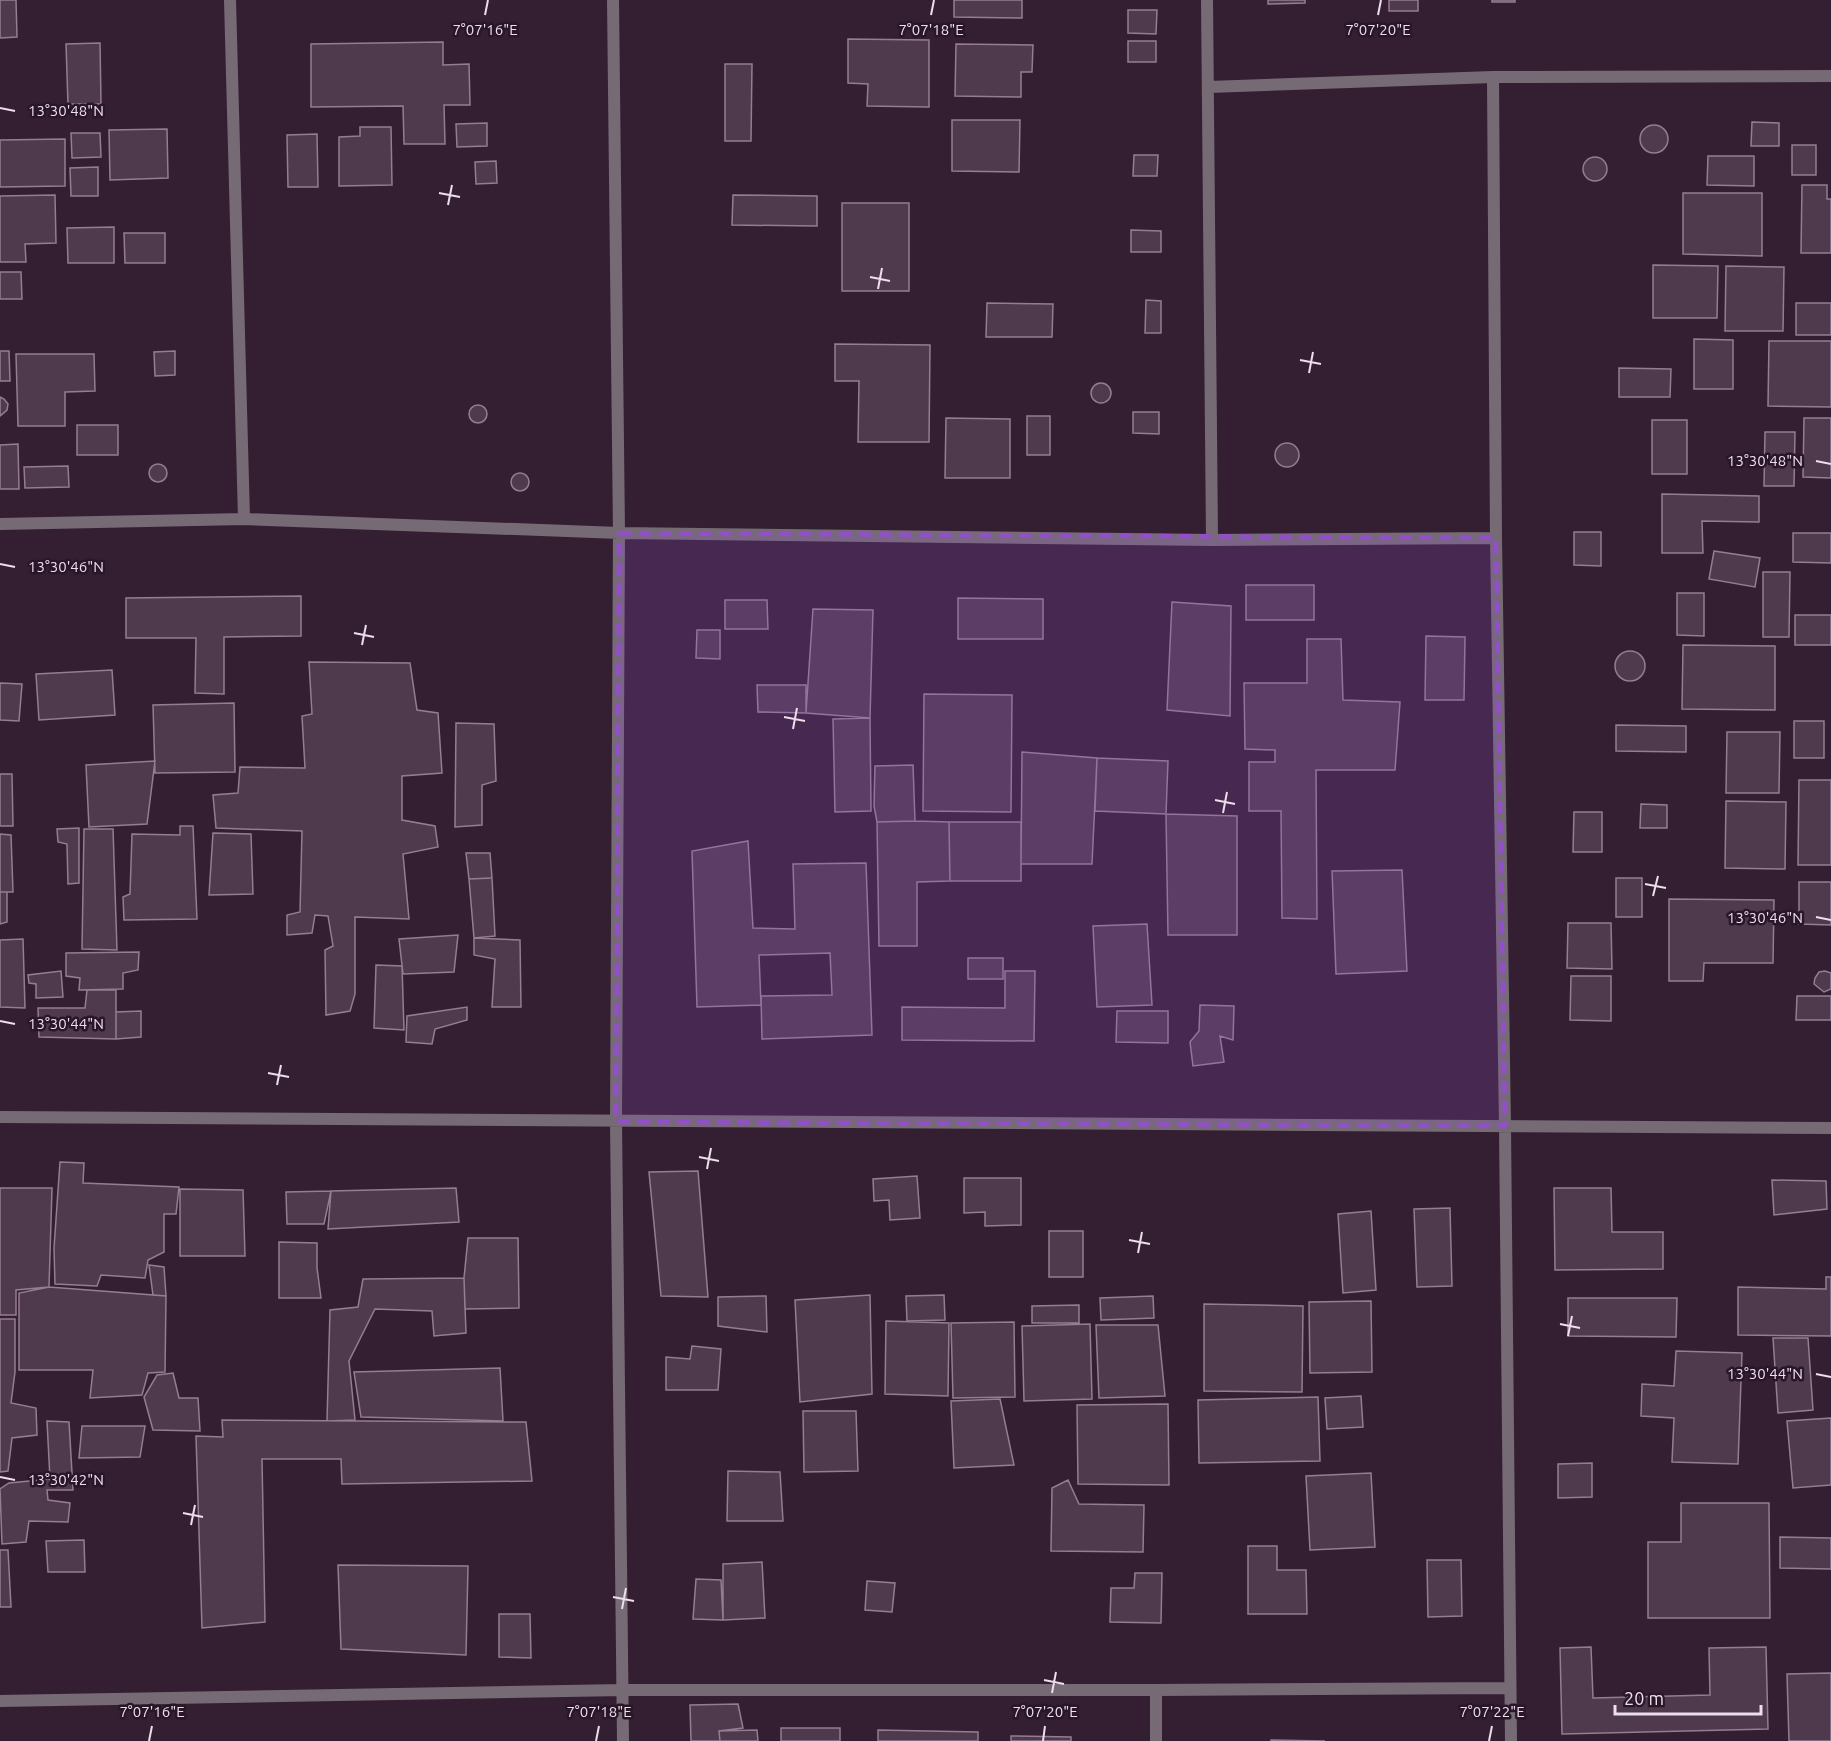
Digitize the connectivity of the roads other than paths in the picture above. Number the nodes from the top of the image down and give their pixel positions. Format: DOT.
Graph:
graph roads {
  1 [pos="230,0"];
  2 [pos="613,0"];
  3 [pos="1208,0"];
  4 [pos="1831,76"];
  5 [pos="1493,77"];
  6 [pos="1209,87"];
  7 [pos="244,519"];
  8 [pos="0,524"];
  9 [pos="619,533"];
  10 [pos="1496,538"];
  11 [pos="1212,540"];
  12 [pos="0,1117"];
  13 [pos="616,1122"];
  14 [pos="1505,1126"];
  15 [pos="1831,1128"];
  16 [pos="1510,1688"];
  17 [pos="623,1690"];
  18 [pos="1156,1690"];
  19 [pos="0,1701"];
  20 [pos="623,1741"];
  21 [pos="1156,1741"];
  22 [pos="1511,1741"];
  1 -- 7 [label="street"];
  2 -- 9 [label="street"];
  3 -- 6 [label="street"];
  4 -- 5 [label="street"];
  5 -- 6 [label="street"];
  5 -- 10 [label="street"];
  6 -- 11 [label="street"];
  7 -- 8 [label="street"];
  7 -- 9 [label="street"];
  9 -- 11 [label="street"];
  9 -- 13 [label="street"];
  10 -- 11 [label="street"];
  10 -- 14 [label="street"];
  12 -- 13 [label="street"];
  13 -- 14 [label="street"];
  13 -- 17 [label="street"];
  14 -- 15 [label="street"];
  14 -- 16 [label="street"];
  16 -- 18 [label="street"];
  16 -- 22 [label="street"];
  17 -- 18 [label="street"];
  17 -- 19 [label="street"];
  17 -- 20 [label="street"];
  18 -- 21 [label="street"];
}
